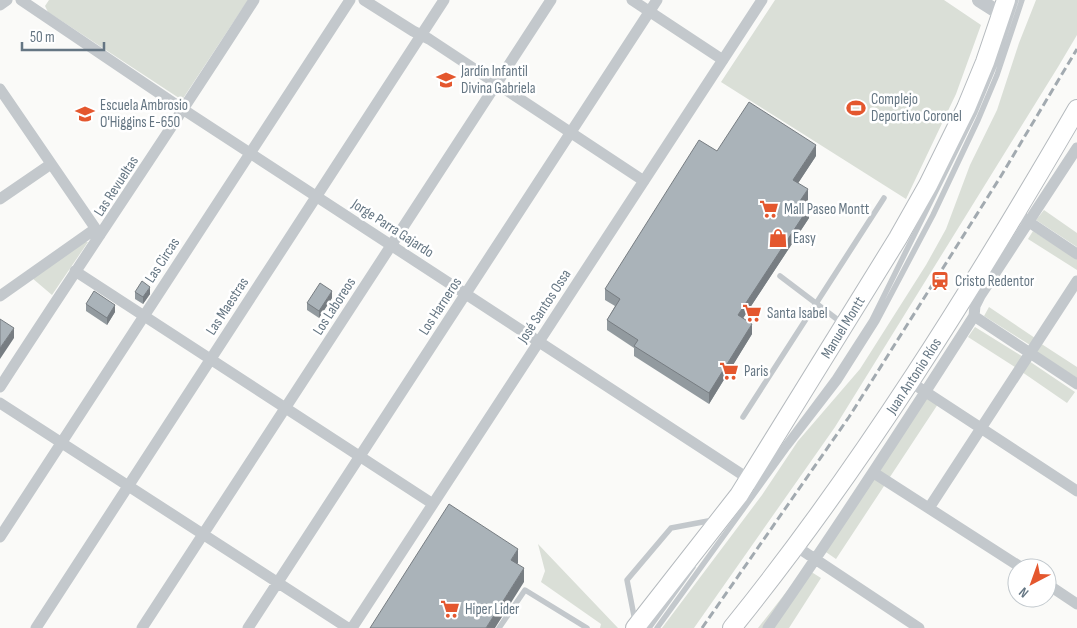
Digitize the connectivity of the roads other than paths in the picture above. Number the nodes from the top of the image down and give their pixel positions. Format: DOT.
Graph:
graph roads {
  1 [pos="7,0"];
  2 [pos="254,0"];
  3 [pos="350,0"];
  4 [pos="364,0"];
  5 [pos="444,0"];
  6 [pos="551,0"];
  7 [pos="632,0"];
  8 [pos="657,0"];
  9 [pos="762,0"];
  10 [pos="980,0"];
  11 [pos="1016,0"];
  12 [pos="1022,0"];
  13 [pos="27,1"];
  14 [pos="0,5"];
  15 [pos="1003,7"];
  16 [pos="650,11"];
  17 [pos="421,35"];
  18 [pos="723,60"];
  19 [pos="497,84"];
  20 [pos="2,95"];
  21 [pos="1077,109"];
  22 [pos="184,110"];
  23 [pos="571,132"];
  24 [pos="1077,148"];
  25 [pos="250,153"];
  26 [pos="51,164"];
  27 [pos="644,181"];
  28 [pos="316,196"];
  29 [pos="884,198"];
  30 [pos="0,199"];
  31 [pos="1022,217"];
  32 [pos="98,232"];
  33 [pos="391,246"];
  34 [pos="1077,254"];
  35 [pos="75,271"];
  36 [pos="780,276"];
  37 [pos="1077,281"];
  38 [pos="465,294"];
  39 [pos="0,296"];
  40 [pos="816,302"];
  41 [pos="144,316"];
  42 [pos="974,316"];
  43 [pos="845,326"];
  44 [pos="538,342"];
  45 [pos="1030,353"];
  46 [pos="210,359"];
  47 [pos="909,380"];
  48 [pos="1077,384"];
  49 [pos="0,387"];
  50 [pos="926,392"];
  51 [pos="0,403"];
  52 [pos="285,408"];
  53 [pos="743,417"];
  54 [pos="981,428"];
  55 [pos="62,443"];
  56 [pos="360,456"];
  57 [pos="874,472"];
  58 [pos="750,479"];
  59 [pos="128,486"];
  60 [pos="1077,491"];
  61 [pos="433,504"];
  62 [pos="929,508"];
  63 [pos="716,524"];
  64 [pos="203,534"];
  65 [pos="0,537"];
  66 [pos="797,547"];
  67 [pos="1007,558"];
  68 [pos="816,560"];
  69 [pos="277,583"];
  70 [pos="1057,591"];
  71 [pos="1077,604"];
  72 [pos="640,627"];
  73 [pos="36,628"];
  74 [pos="142,628"];
  75 [pos="248,628"];
  76 [pos="348,628"];
  77 [pos="352,628"];
  78 [pos="499,628"];
  79 [pos="587,628"];
  80 [pos="657,628"];
  81 [pos="732,628"];
  82 [pos="768,628"];
  83 [pos="919,628"];
  1 -- 14 [label="street"];
  2 -- 22 [label="street, Las Revueltas"];
  3 -- 25 [label="street, Las Circas"];
  4 -- 17 [label="street"];
  5 -- 17 [label="street, Las Maestras"];
  6 -- 19 [label="street, Los Laboreos"];
  7 -- 16 [label="street"];
  8 -- 16 [label="street, Los Harneros"];
  9 -- 18 [label="street, José Santos Ossa"];
  10 -- 15 [label="street"];
  11 -- 72 [label="lane, Manuel Montt"];
  12 -- 80 [label="lane, Manuel Montt"];
  13 -- 22 [label="street, Jorge Parra Gajardo"];
  15 -- 43 [label="main road, Manuel Montt"];
  16 -- 18 [label="street"];
  16 -- 23 [label="street, Los Harneros"];
  17 -- 19 [label="street"];
  17 -- 28 [label="street, Las Maestras"];
  18 -- 27 [label="street, José Santos Ossa"];
  19 -- 23 [label="street"];
  19 -- 33 [label="street, Los Laboreos"];
  20 -- 26 [label="street"];
  21 -- 31 [label="main road, Juan Antonio Ríos"];
  22 -- 25 [label="street, Jorge Parra Gajardo"];
  22 -- 32 [label="street, Las Revueltas"];
  23 -- 27 [label="street"];
  23 -- 38 [label="street, Los Harneros"];
  24 -- 31 [label="street"];
  25 -- 28 [label="street, Jorge Parra Gajardo"];
  25 -- 41 [label="street, Las Circas"];
  26 -- 30 [label="street"];
  26 -- 32 [label="street"];
  27 -- 44 [label="street, José Santos Ossa"];
  28 -- 33 [label="street, Jorge Parra Gajardo"];
  28 -- 46 [label="street, Las Maestras"];
  29 -- 40 [label="lane"];
  31 -- 34 [label="street"];
  31 -- 42 [label="street"];
  31 -- 47 [label="main road, Juan Antonio Ríos"];
  32 -- 35 [label="street, Las Revueltas"];
  32 -- 39 [label="street"];
  33 -- 38 [label="street, Jorge Parra Gajardo"];
  33 -- 52 [label="street, Los Laboreos"];
  35 -- 41 [label="street"];
  35 -- 49 [label="street, Las Revueltas"];
  36 -- 40 [label="lane"];
  37 -- 45 [label="street"];
  38 -- 44 [label="street, Jorge Parra Gajardo"];
  38 -- 56 [label="street, Los Harneros"];
  40 -- 43 [label="lane"];
  40 -- 53 [label="lane"];
  41 -- 46 [label="street"];
  41 -- 55 [label="street, Las Circas"];
  42 -- 45 [label="street"];
  42 -- 50 [label="street"];
  43 -- 58 [label="main road, Manuel Montt"];
  44 -- 58 [label="street, Jorge Parra Gajardo"];
  44 -- 61 [label="street, José Santos Ossa"];
  45 -- 48 [label="street"];
  45 -- 54 [label="street"];
  46 -- 52 [label="street"];
  46 -- 59 [label="street, Las Maestras"];
  47 -- 50 [label="street"];
  47 -- 66 [label="main road, Juan Antonio Ríos"];
  50 -- 54 [label="street"];
  50 -- 57 [label="street"];
  51 -- 55 [label="street"];
  52 -- 56 [label="street"];
  52 -- 64 [label="street, Los Laboreos"];
  54 -- 60 [label="street"];
  54 -- 62 [label="street"];
  55 -- 59 [label="street"];
  55 -- 65 [label="street, Las Circas"];
  56 -- 61 [label="street"];
  56 -- 69 [label="street, Los Harneros"];
  57 -- 62 [label="street"];
  57 -- 68 [label="street"];
  58 -- 63 [label="main road, Manuel Montt"];
  59 -- 64 [label="street"];
  59 -- 73 [label="street, Las Maestras"];
  61 -- 77 [label="street, José Santos Ossa"];
  62 -- 67 [label="street"];
  63 -- 72 [label="main road, Manuel Montt"];
  63 -- 72 [label="lane"];
  64 -- 69 [label="street"];
  64 -- 74 [label="street, Los Laboreos"];
  66 -- 68 [label="street"];
  66 -- 81 [label="main road, Juan Antonio Ríos"];
  68 -- 82 [label="street"];
  68 -- 83 [label="street"];
  69 -- 75 [label="street, Los Harneros"];
  69 -- 76 [label="street"];
  70 -- 71 [label="street"];
  78 -- 79 [label="lane"];
}
